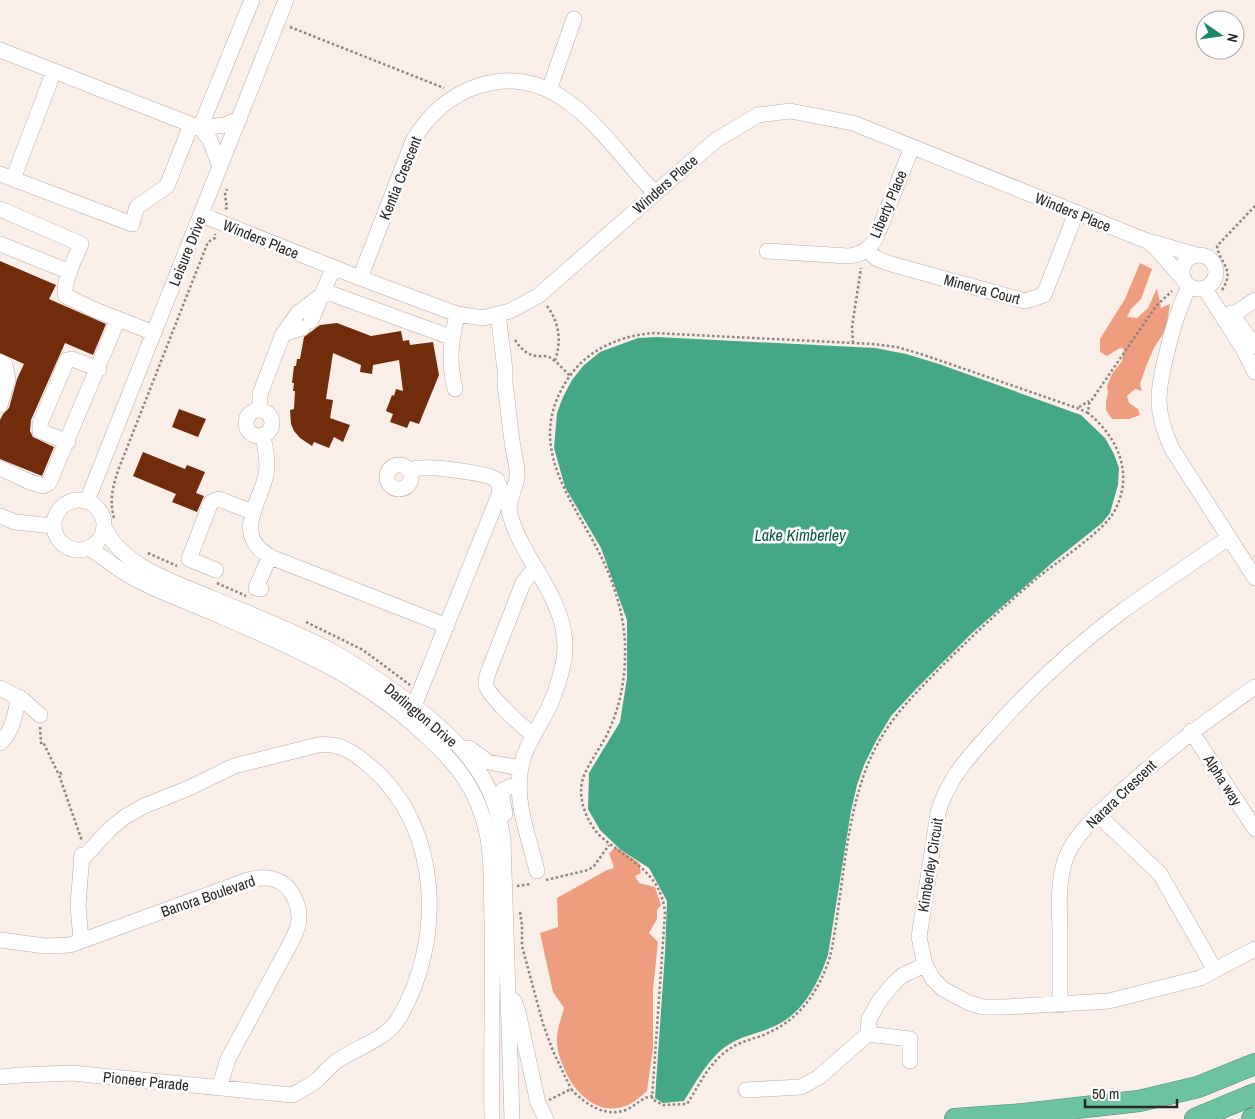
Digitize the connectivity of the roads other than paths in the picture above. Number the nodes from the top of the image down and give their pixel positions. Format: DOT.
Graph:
graph roads {
  1 [pos="252,0"];
  2 [pos="286,0"];
  3 [pos="574,19"];
  4 [pos="0,50"];
  5 [pos="54,71"];
  6 [pos="548,90"];
  7 [pos="240,118"];
  8 [pos="196,127"];
  9 [pos="912,147"];
  10 [pos="220,167"];
  11 [pos="6,176"];
  12 [pos="655,192"];
  13 [pos="0,209"];
  14 [pos="1076,213"];
  15 [pos="202,215"];
  16 [pos="1147,241"];
  17 [pos="0,244"];
  18 [pos="768,251"];
  19 [pos="864,252"];
  20 [pos="1196,256"];
  21 [pos="332,268"];
  22 [pos="70,272"];
  23 [pos="360,278"];
  24 [pos="1198,286"];
  25 [pos="323,293"];
  26 [pos="1255,300"];
  27 [pos="457,314"];
  28 [pos="498,314"];
  29 [pos="1229,317"];
  30 [pos="118,319"];
  31 [pos="154,333"];
  32 [pos="283,334"];
  33 [pos="453,338"];
  34 [pos="1255,346"];
  35 [pos="0,362"];
  36 [pos="1253,362"];
  37 [pos="99,369"];
  38 [pos="455,388"];
  39 [pos="0,405"];
  40 [pos="68,442"];
  41 [pos="0,468"];
  42 [pos="409,470"];
  43 [pos="87,501"];
  44 [pos="252,512"];
  45 [pos="0,516"];
  46 [pos="54,526"];
  47 [pos="104,526"];
  48 [pos="1228,538"];
  49 [pos="89,548"];
  50 [pos="270,556"];
  51 [pos="535,568"];
  52 [pos="216,570"];
  53 [pos="1255,578"];
  54 [pos="261,589"];
  55 [pos="447,626"];
  56 [pos="1255,687"];
  57 [pos="0,688"];
  58 [pos="19,698"];
  59 [pos="414,706"];
  60 [pos="40,715"];
  61 [pos="1191,732"];
  62 [pos="533,735"];
  63 [pos="0,743"];
  64 [pos="456,743"];
  65 [pos="520,768"];
  66 [pos="519,785"];
  67 [pos="1098,814"];
  68 [pos="1255,829"];
  69 [pos="501,830"];
  70 [pos="538,878"];
  71 [pos="0,940"];
  72 [pos="81,941"];
  73 [pos="1255,950"];
  74 [pos="925,965"];
  75 [pos="1215,970"];
  76 [pos="509,988"];
  77 [pos="1060,1005"];
  78 [pos="868,1034"];
  79 [pos="910,1061"];
  80 [pos="1255,1064"];
  81 [pos="0,1077"];
  82 [pos="219,1088"];
  83 [pos="746,1090"];
  84 [pos="1255,1094"];
  85 [pos="492,1119"];
  86 [pos="512,1119"];
  87 [pos="546,1119"];
  88 [pos="955,1119"];
  89 [pos="1195,1119"];
  1 -- 8 [label="street"];
  2 -- 7 [label="street, Leisure Drive"];
  3 -- 6 [label="street"];
  4 -- 5 [label="street"];
  5 -- 8 [label="street"];
  5 -- 11 [label="street"];
  6 -- 12 [label="street, Kentia Crescent"];
  6 -- 23 [label="street, Kentia Crescent"];
  7 -- 8 [label="street"];
  7 -- 10 [label="street, Leisure Drive"];
  8 -- 10 [label="street"];
  8 -- 11 [label="street"];
  9 -- 12 [label="street, Winders Place"];
  9 -- 14 [label="street, Winders Place"];
  9 -- 19 [label="street, Liberty Place"];
  10 -- 15 [label="street, Leisure Drive"];
  12 -- 28 [label="street, Winders Place"];
  13 -- 22 [label="street"];
  14 -- 16 [label="street, Winders Place"];
  14 -- 19 [label="street, Minerva Court"];
  15 -- 21 [label="street, Winders Place"];
  15 -- 31 [label="street, Leisure Drive"];
  16 -- 20 [label="street, Winders Place"];
  16 -- 24 [label="street, Winders Place"];
  17 -- 22 [label="street"];
  18 -- 19 [label="street, Liberty Place"];
  20 -- 24 [label="street"];
  20 -- 24 [label="street"];
  21 -- 23 [label="street, Winders Place"];
  21 -- 25 [label="street"];
  22 -- 30 [label="street"];
  23 -- 27 [label="street, Winders Place"];
  24 -- 29 [label="street, Winders Place"];
  24 -- 48 [label="street"];
  25 -- 32 [label="street"];
  25 -- 32 [label="street"];
  25 -- 33 [label="street"];
  26 -- 29 [label="street"];
  27 -- 28 [label="street, Winders Place"];
  27 -- 33 [label="street"];
  28 -- 51 [label="street"];
  29 -- 34 [label="street"];
  29 -- 36 [label="street"];
  30 -- 31 [label="street"];
  30 -- 37 [label="street"];
  31 -- 43 [label="street, Leisure Drive"];
  32 -- 44 [label="street"];
  33 -- 38 [label="street"];
  35 -- 39 [label="street"];
  37 -- 40 [label="street"];
  37 -- 40 [label="street"];
  40 -- 41 [label="street"];
  42 -- 55 [label="street"];
  43 -- 46 [label="street"];
  43 -- 47 [label="street"];
  44 -- 50 [label="street"];
  44 -- 52 [label="street"];
  45 -- 46 [label="street"];
  46 -- 49 [label="street"];
  47 -- 49 [label="street"];
  47 -- 59 [label="street, Darlington Drive"];
  48 -- 53 [label="street"];
  48 -- 74 [label="street, Kimberley Circuit"];
  49 -- 85 [label="street, Darlington Drive"];
  50 -- 54 [label="street"];
  50 -- 55 [label="street"];
  51 -- 62 [label="street"];
  51 -- 62 [label="street"];
  55 -- 59 [label="street"];
  56 -- 61 [label="street, Narara Crescent"];
  57 -- 58 [label="street"];
  58 -- 60 [label="street"];
  58 -- 63 [label="street"];
  59 -- 64 [label="street, Darlington Drive"];
  61 -- 67 [label="street, Narara Crescent"];
  61 -- 68 [label="street, Alpha way"];
  62 -- 65 [label="street"];
  64 -- 65 [label="street"];
  64 -- 69 [label="street, Darlington Drive"];
  65 -- 66 [label="street"];
  66 -- 69 [label="street"];
  66 -- 70 [label="street"];
  67 -- 75 [label="street"];
  67 -- 77 [label="street, Narara Crescent"];
  69 -- 76 [label="street, Darlington Drive"];
  71 -- 72 [label="street, Banora Boulevard"];
  72 -- 82 [label="street, Banora Boulevard"];
  72 -- 82 [label="street, Pioneer Parade"];
  73 -- 75 [label="street, Kimberley Circuit"];
  74 -- 77 [label="street, Kimberley Circuit"];
  74 -- 78 [label="street"];
  75 -- 77 [label="street, Kimberley Circuit"];
  76 -- 86 [label="street, Darlington Drive"];
  76 -- 87 [label="street"];
  78 -- 79 [label="street"];
  78 -- 83 [label="street"];
  80 -- 88 [label="highway"];
  81 -- 82 [label="street, Pioneer Parade"];
  84 -- 89 [label="highway"];
}
